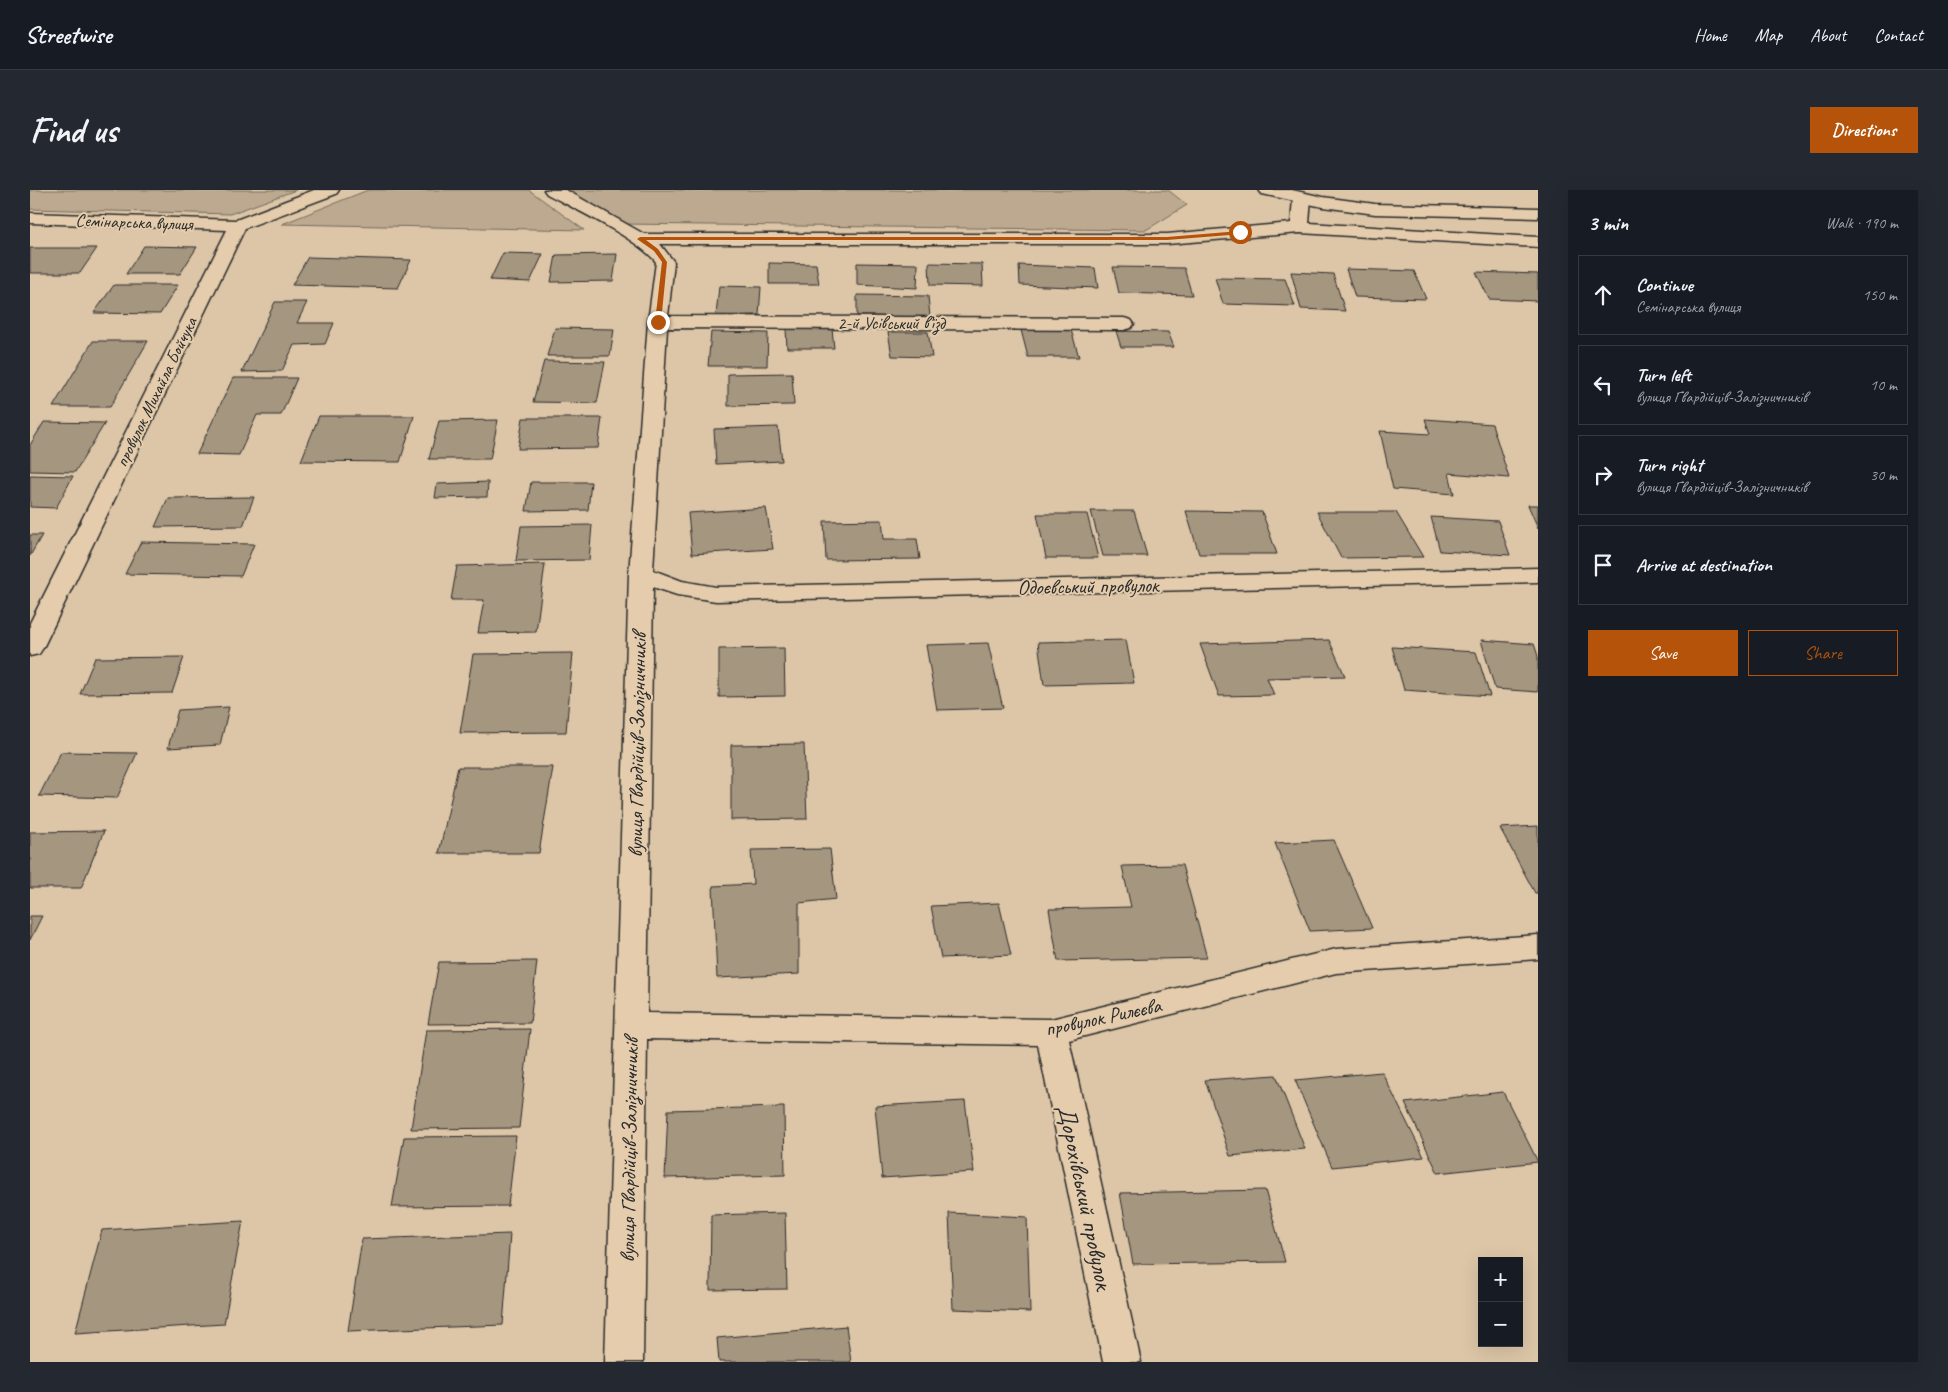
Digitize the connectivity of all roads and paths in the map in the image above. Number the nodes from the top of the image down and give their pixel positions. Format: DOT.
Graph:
graph roads {
  1 [pos="330,190"];
  2 [pos="553,190"];
  3 [pos="1268,190"];
  4 [pos="1302,198"];
  5 [pos="1538,213"];
  6 [pos="30,218"];
  7 [pos="238,225"];
  8 [pos="1300,228"];
  9 [pos="640,239"];
  10 [pos="1538,242"];
  11 [pos="658,322"];
  12 [pos="1124,324"];
  13 [pos="641,574"];
  14 [pos="1538,575"];
  15 [pos="36,624"];
  16 [pos="30,648"];
  17 [pos="1538,948"];
  18 [pos="632,1026"];
  19 [pos="1051,1032"];
  20 [pos="624,1362"];
  21 [pos="1122,1362"];
  1 -- 7 [label="street"];
  2 -- 9 [label="street, вулиця Гвардійців-Залізничників"];
  3 -- 4 [label="street"];
  4 -- 5 [label="street"];
  4 -- 8 [label="street"];
  6 -- 7 [label="street, Семінарська вулиця"];
  7 -- 15 [label="street, провулок Михайла Бойчука"];
  8 -- 9 [label="street"];
  8 -- 10 [label="street"];
  9 -- 11 [label="street, вулиця Гвардійців-Залізничників"];
  11 -- 12 [label="street, 2-й Усівський в’їзд"];
  11 -- 13 [label="street, вулиця Гвардійців-Залізничників"];
  13 -- 14 [label="street, Одоєвський провулок"];
  13 -- 18 [label="street, вулиця Гвардійців-Залізничників"];
  15 -- 16 [label="street, провулок Михайла Бойчука"];
  17 -- 19 [label="street, провулок Рилєєва"];
  18 -- 19 [label="street, провулок Рилєєва"];
  18 -- 20 [label="street, вулиця Гвардійців-Залізничників"];
  19 -- 21 [label="street, Дорохівський провулок"];
}
